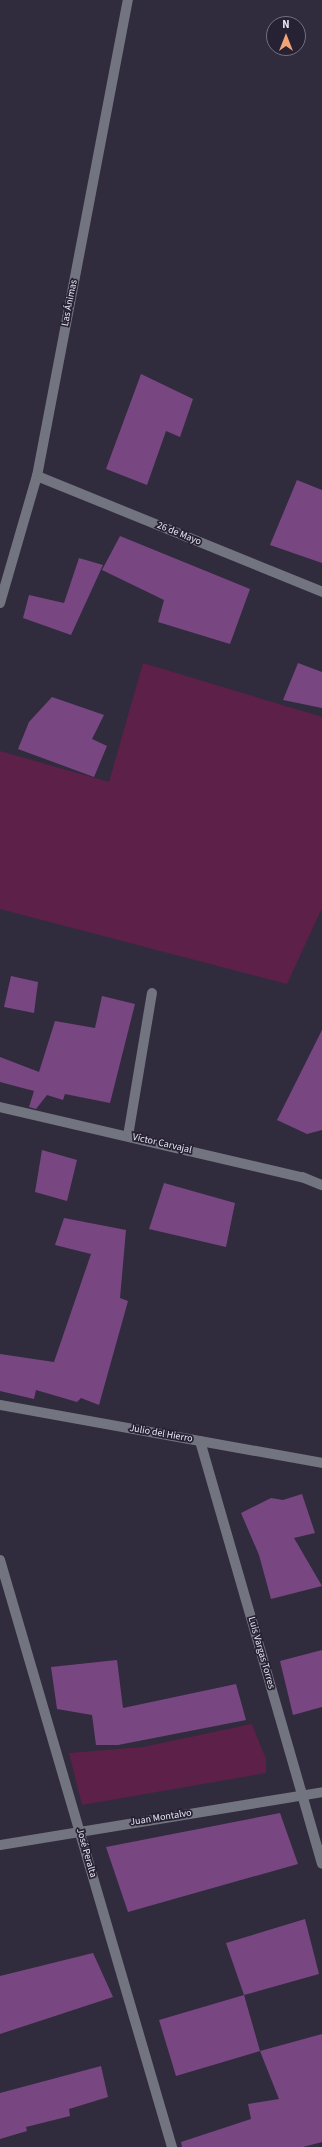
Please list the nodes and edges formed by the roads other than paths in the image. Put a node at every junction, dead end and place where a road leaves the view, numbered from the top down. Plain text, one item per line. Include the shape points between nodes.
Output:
1 (128, 0) edge
2 (37, 476) junction
3 (322, 592) edge
4 (0, 603) edge
5 (152, 993) dead end
6 (0, 1107) edge
7 (128, 1136) junction
8 (322, 1185) edge
9 (0, 1405) edge
10 (200, 1441) junction
11 (322, 1463) edge
12 (0, 1560) edge
13 (322, 1792) edge
14 (302, 1795) junction
15 (80, 1832) junction
16 (0, 1845) edge
17 (322, 1864) edge
18 (172, 2147) edge

1 - 2 street, Las Ánimas
2 - 3 street, 26 de Mayo
2 - 4 street, Las Ánimas
5 - 7 street
6 - 7 street, Víctor Carvajal
7 - 8 street, Víctor Carvajal via 302,1177
9 - 10 street, Julio del Hierro
10 - 11 street, Julio del Hierro
10 - 14 street, Luis Vargas Torres
12 - 15 street, José Peralta
13 - 14 street, Juan Montalvo
14 - 15 street, Juan Montalvo
14 - 17 street, Luis Vargas Torres
15 - 16 street, Juan Montalvo
15 - 18 street, José Peralta

